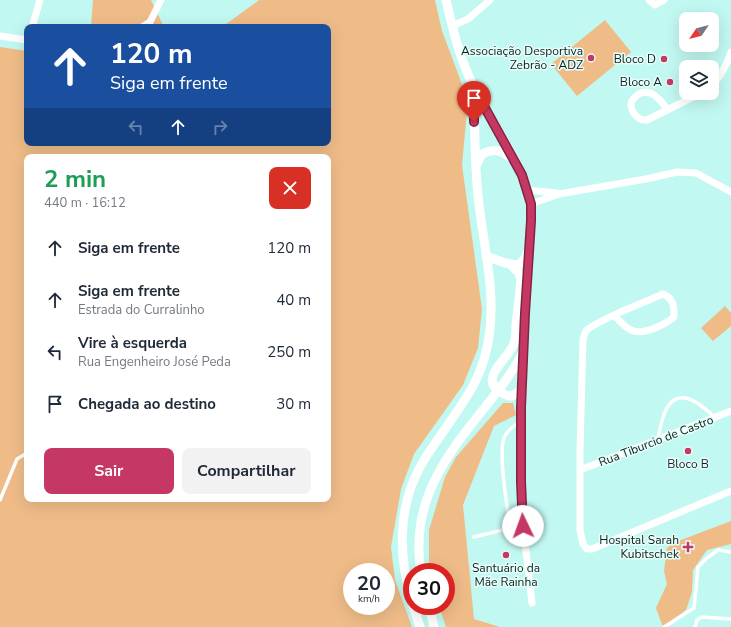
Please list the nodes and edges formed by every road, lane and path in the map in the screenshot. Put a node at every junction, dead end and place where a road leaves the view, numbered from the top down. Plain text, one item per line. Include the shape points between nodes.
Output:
1 (40, 0) edge
2 (161, 0) edge
3 (446, 0) edge
4 (490, 0) edge
5 (649, 0) edge
6 (664, 0) edge
7 (33, 24) edge
8 (147, 24) edge
9 (452, 26) junction
10 (0, 36) edge
11 (24, 36) edge
12 (17, 39) junction
13 (24, 40) edge
14 (731, 52) edge
15 (719, 77) edge
16 (474, 88) junction
17 (687, 100) edge
18 (668, 110) junction
19 (515, 162) junction
20 (475, 169) junction
21 (528, 190) junction
22 (731, 192) edge
23 (559, 194) junction
24 (531, 204) junction
25 (530, 249) junction
26 (486, 256) junction
27 (511, 265) junction
28 (614, 316) junction
29 (524, 350) junction
30 (522, 389) junction
31 (498, 391) junction
32 (509, 396) junction
33 (521, 407) junction
34 (731, 411) edge
35 (715, 417) junction
36 (521, 421) junction
37 (658, 440) junction
38 (24, 454) edge
39 (580, 470) junction
40 (731, 491) edge
41 (0, 500) edge
42 (510, 528) junction
43 (474, 537) dead end
44 (525, 542) junction
45 (731, 552) edge
46 (404, 563) edge
47 (420, 563) edge
48 (532, 603) dead end
49 (416, 615) edge
50 (431, 615) edge
51 (731, 619) edge
52 (420, 627) edge
53 (434, 627) edge
54 (664, 627) edge
55 (695, 627) edge

1 - 7 street
2 - 8 street
3 - 9 street
4 - 9 street via 468,19
5 - 6 street via 655,5
9 - 16 street
10 - 12 street
11 - 12 street
12 - 13 street
14 - 15 street
16 - 19 street
16 - 20 street
17 - 18 street
18 - 18 street via 660,99 649,92 637,95 631,104 635,115 643,120
19 - 20 street via 503,152 493,150 482,154
19 - 21 street
20 - 26 street
21 - 23 street
21 - 24 street
22 - 23 street via 696,173 677,172
23 - 24 street
24 - 25 street
25 - 27 street via 521,263
25 - 29 street
26 - 27 street
26 - 46 street via 491,322 484,361 476,382 419,470 411,488 404,512
27 - 31 street via 521,278 514,343 492,376
28 - 28 street via 663,294 669,296 674,304 674,317 669,322 646,332 631,331
28 - 39 street via 589,328 583,340
29 - 30 street
29 - 31 street
30 - 32 street
30 - 33 street
31 - 32 street
31 - 47 street via 446,458 431,485 419,530
32 - 33 street
33 - 36 street
34 - 35 street, Rua Tiburcio de Castro
35 - 37 street, Rua Tiburcio de Castro
35 - 37 lane via 689,399 678,399 666,408
36 - 42 lane via 507,432 502,447
36 - 44 street via 521,482
37 - 39 street, Rua Tiburcio de Castro
38 - 41 lane via 15,462
39 - 40 street via 580,530 583,544 587,549
42 - 43 lane
42 - 44 lane via 514,538
44 - 48 street
45 - 54 lane via 718,550 698,567 694,608
49 - 52 street
50 - 53 street
51 - 55 lane via 702,617 697,620

